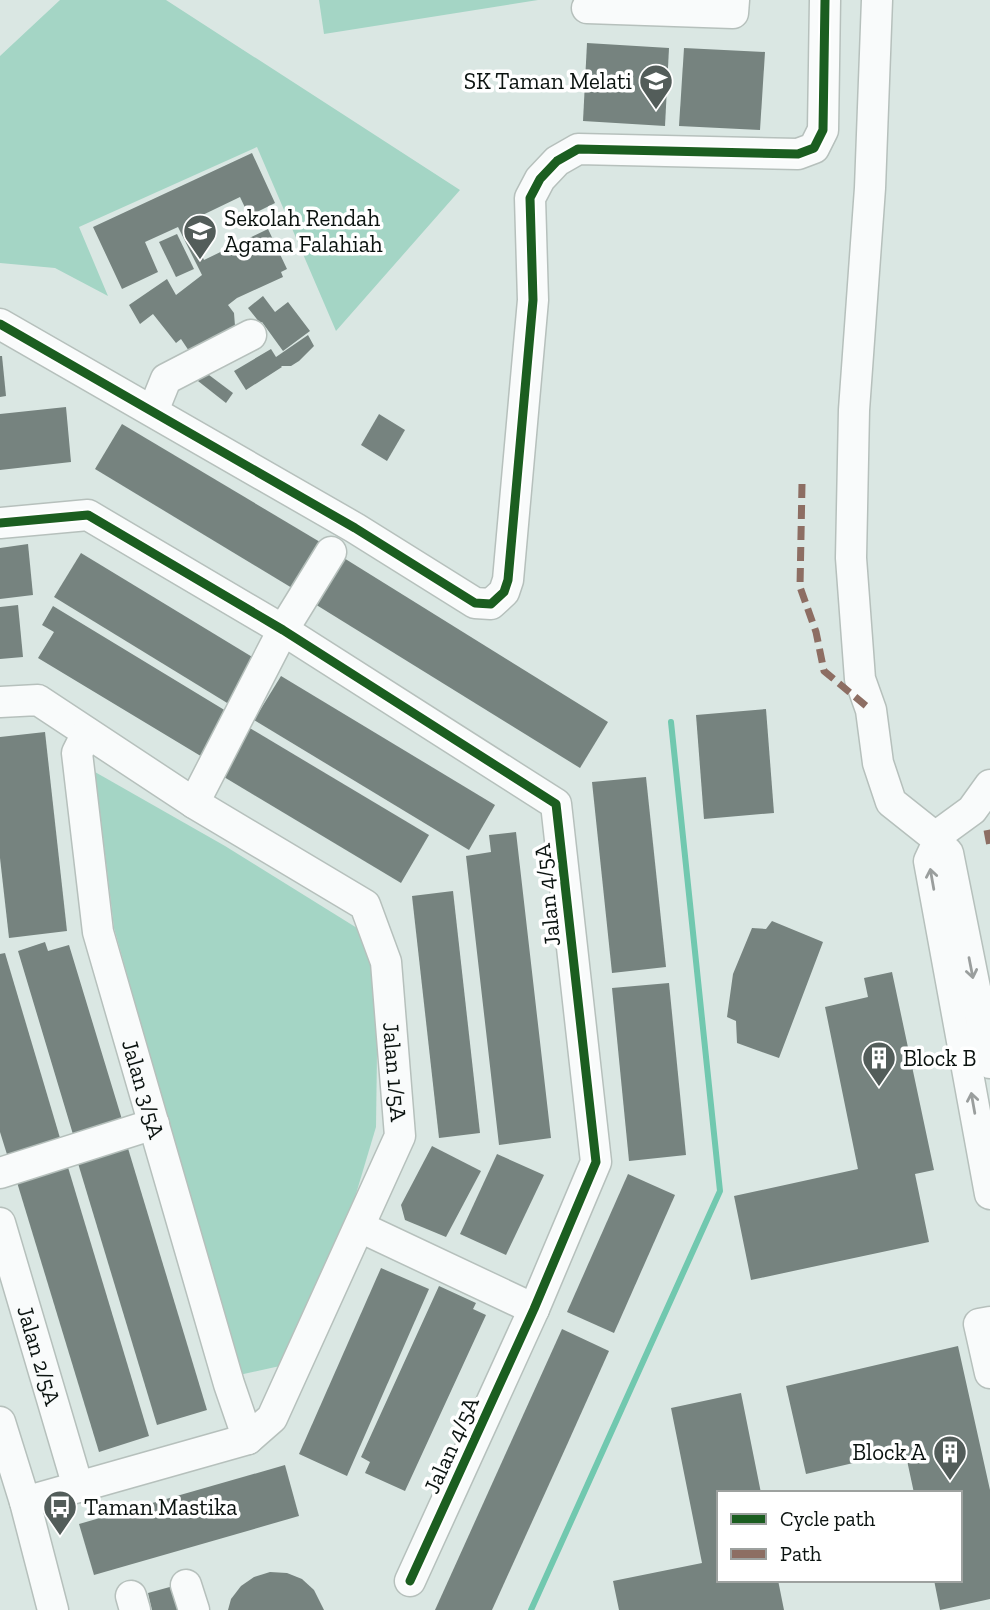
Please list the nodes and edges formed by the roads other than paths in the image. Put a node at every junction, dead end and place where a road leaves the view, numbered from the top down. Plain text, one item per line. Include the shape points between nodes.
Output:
1 (734, 0) edge
2 (825, 0) edge
3 (877, 0) edge
4 (587, 8) dead end
5 (0, 324) edge
6 (251, 335) dead end
7 (153, 411) junction
8 (0, 523) edge
9 (331, 552) dead end
10 (283, 631) junction
11 (0, 702) edge
12 (88, 733) junction
13 (990, 785) edge
14 (194, 803) junction
15 (936, 841) junction
16 (990, 1063) edge
17 (154, 1124) junction
18 (0, 1173) edge
19 (990, 1194) edge
20 (0, 1223) edge
21 (360, 1227) junction
22 (534, 1308) junction
23 (990, 1322) edge
24 (990, 1373) edge
25 (0, 1422) edge
26 (248, 1440) junction
27 (78, 1487) junction
28 (25, 1502) junction
29 (411, 1581) dead end
30 (53, 1610) edge

1 - 4 street via 733,13
2 - 7 street via 823,130 814,148 797,155 578,149 540,178 530,198 533,299 508,580 504,592 491,604 475,603
3 - 15 street via 870,188 854,410 851,558 860,678 871,710 878,763 891,802
5 - 7 street
6 - 7 street via 166,379
8 - 10 street, Jalan 4/5A via 88,515
9 - 10 street
10 - 14 street
10 - 22 street, Jalan 4/5A via 556,804 596,1162
11 - 12 street, Jalan 1/5A via 38,700
12 - 14 street, Jalan 1/5A
12 - 17 street, Jalan 3/5A via 77,753 98,932
13 - 15 street via 972,810
14 - 21 street, Jalan 1/5A via 365,905 386,962 400,1136
15 -> 16 street via 948,853
19 -> 15 street via 929,861
17 - 18 street
17 - 26 street, Jalan 3/5A
20 - 27 street, Jalan 2/5A
21 - 22 street
21 - 26 street, Jalan 1/5A via 272,1418
22 - 29 street, Jalan 4/5A
23 - 24 street via 979,1324
25 - 28 street
26 - 27 street, Jalan 1/5A
27 - 28 street, Jalan 1/5A
28 - 30 street

